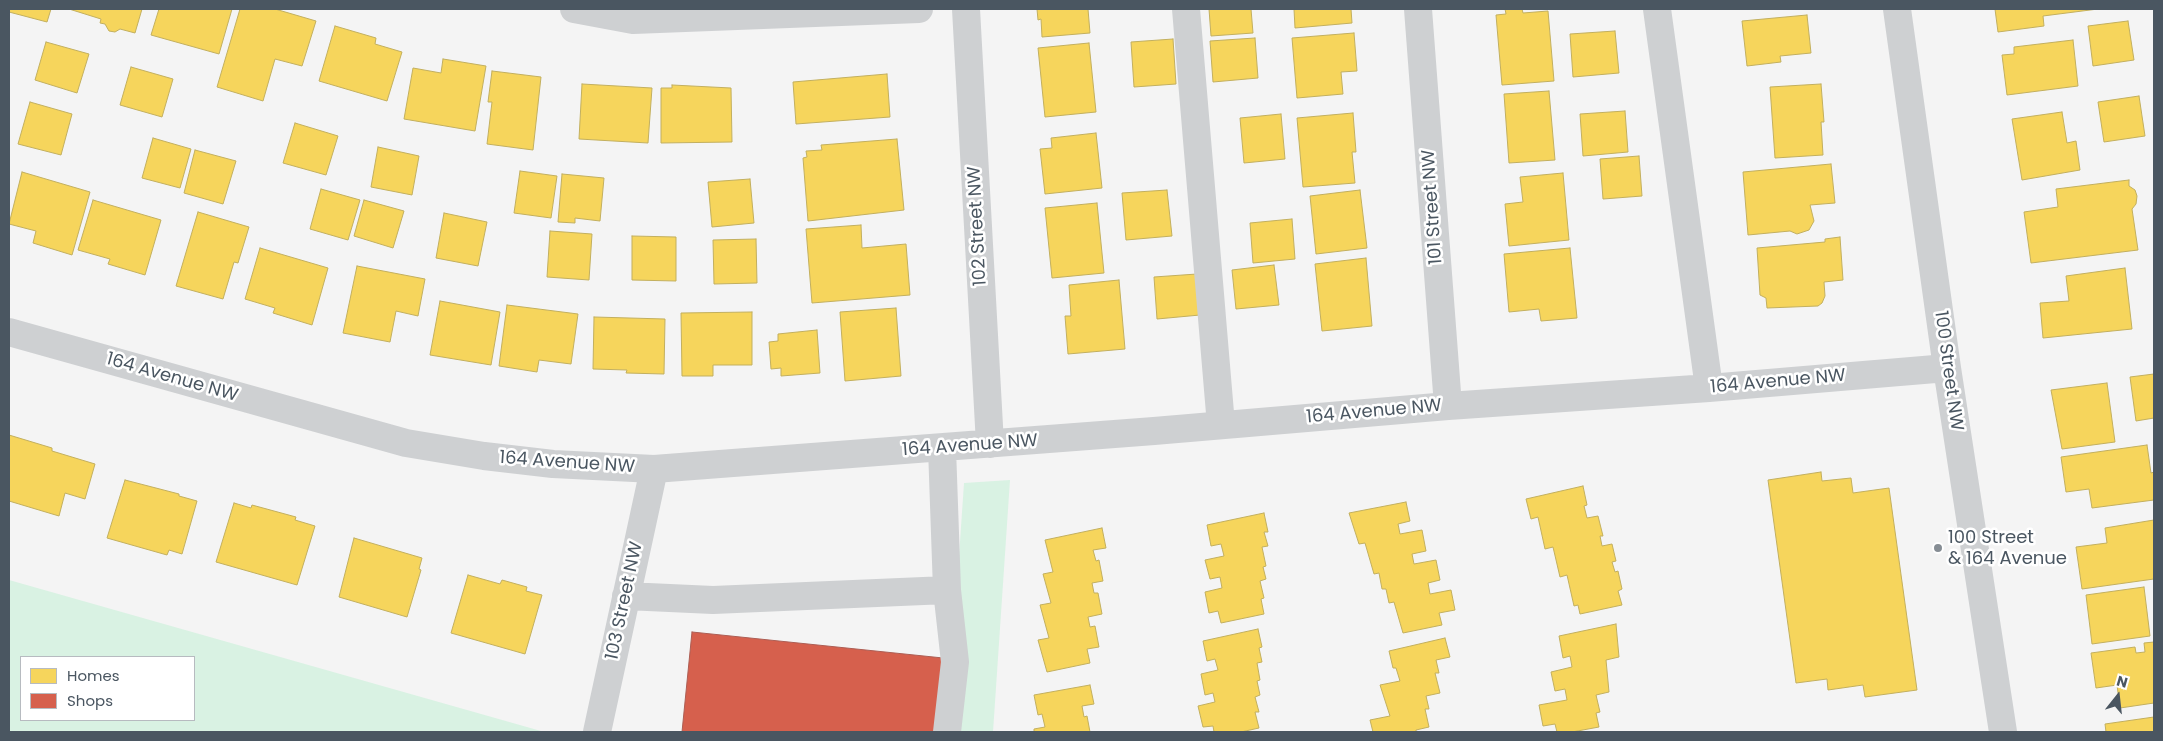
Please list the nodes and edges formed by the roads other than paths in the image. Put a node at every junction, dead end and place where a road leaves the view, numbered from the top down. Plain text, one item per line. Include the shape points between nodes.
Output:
1 (574, 9) edge
2 (919, 9) edge
3 (966, 9) edge
4 (1186, 9) edge
5 (1418, 9) edge
6 (1657, 9) edge
7 (1897, 9) edge
8 (9, 332) edge
9 (1947, 368) junction
10 (1709, 388) junction
11 (1448, 406) junction
12 (1221, 425) junction
13 (990, 444) junction
14 (942, 448) junction
15 (654, 469) junction
16 (947, 590) junction
17 (626, 596) junction
18 (597, 732) edge
19 (947, 732) edge
20 (2003, 732) edge

1 - 2 street via 633,20
3 - 13 street, 102 Street NW
4 - 12 street
5 - 11 street, 101 Street NW
6 - 10 street
7 - 9 street, 100 Street NW
8 - 15 street, 164 Avenue NW via 406,443 553,464
9 - 10 street, 164 Avenue NW
9 - 20 street, 100 Street NW
10 - 11 street, 164 Avenue NW
11 - 12 street, 164 Avenue NW
12 - 13 street, 164 Avenue NW
13 - 14 street, 164 Avenue NW
14 - 15 street, 164 Avenue NW
14 - 16 street
15 - 17 street, 103 Street NW
16 - 17 street via 713,600
16 - 19 street via 955,662
17 - 18 street, 103 Street NW

